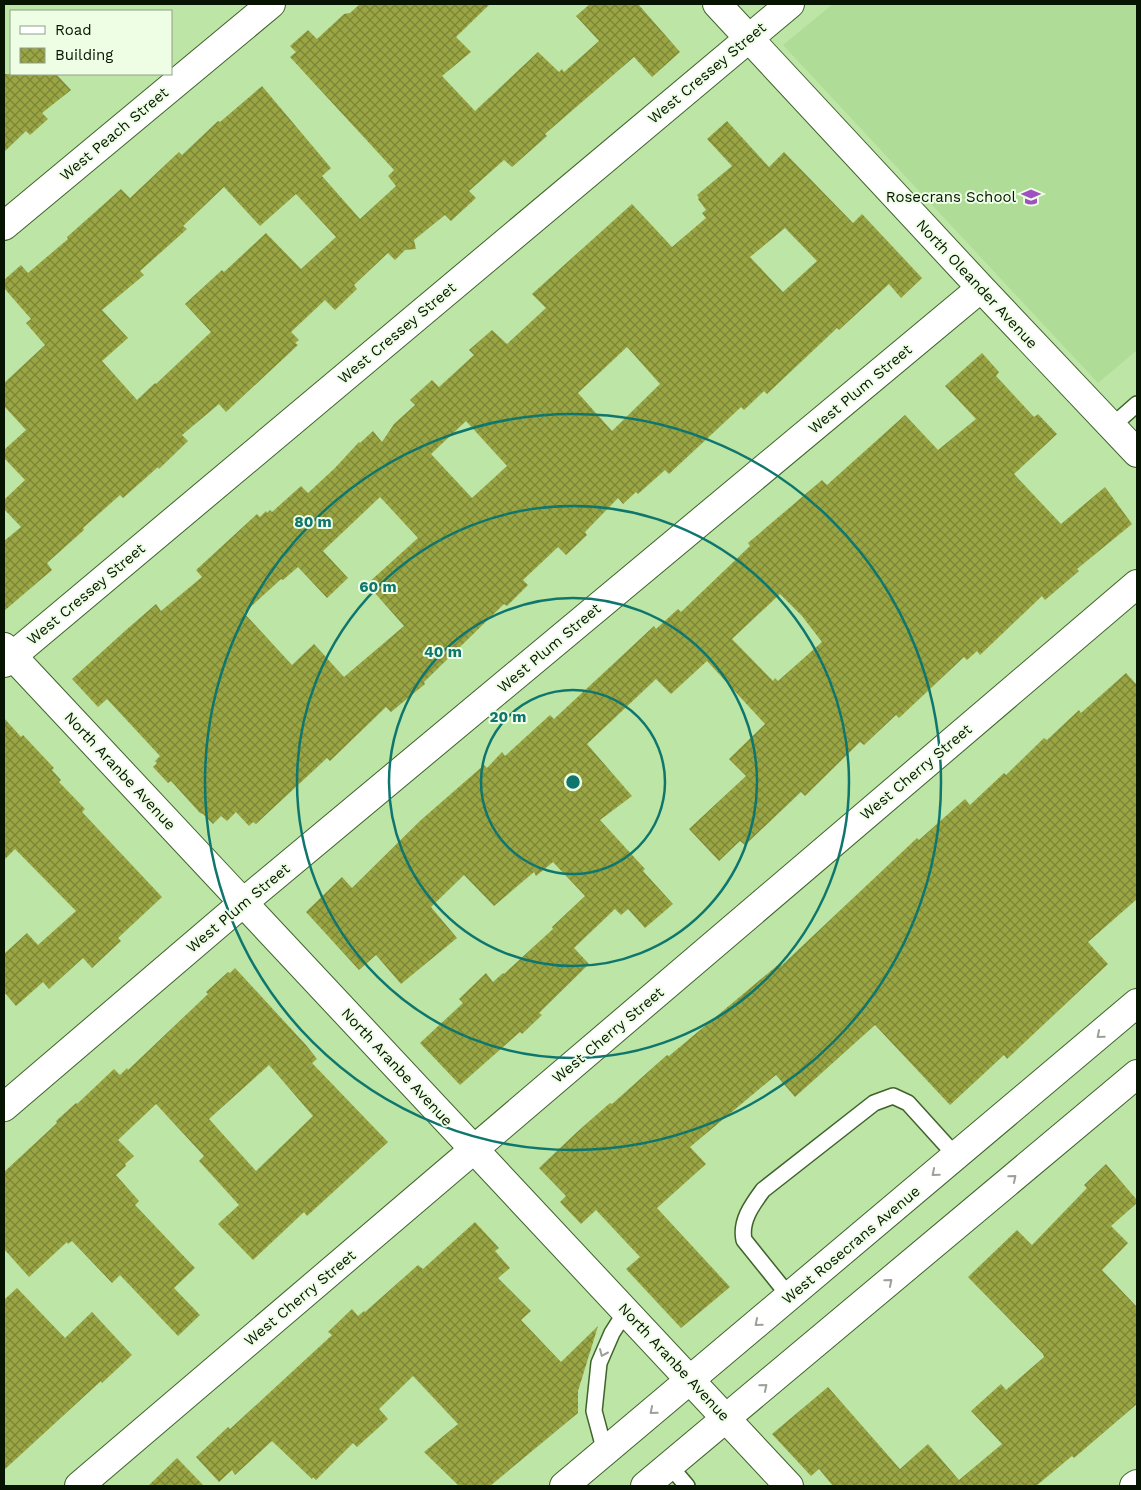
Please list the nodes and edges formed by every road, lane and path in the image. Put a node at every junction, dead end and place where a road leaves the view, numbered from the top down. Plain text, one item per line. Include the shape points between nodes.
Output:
1 (271, 4) edge
2 (716, 4) edge
3 (790, 4) edge
4 (749, 38) junction
5 (4, 226) edge
6 (981, 288) junction
7 (1137, 404) edge
8 (1112, 426) junction
9 (1137, 453) edge
10 (1137, 584) edge
11 (6, 656) edge
12 (243, 903) junction
13 (1137, 1004) edge
14 (1137, 1074) edge
15 (4, 1107) edge
16 (474, 1149) junction
17 (956, 1156) junction
18 (789, 1296) junction
19 (626, 1311) junction
20 (690, 1379) junction
21 (727, 1418) junction
22 (604, 1452) junction
23 (678, 1476) edge
24 (79, 1486) edge
25 (564, 1486) edge
26 (645, 1486) edge
27 (789, 1486) edge

1 - 5 street, West Peach Street
2 - 4 street, North Oleander Avenue
3 - 4 street, West Cressey Street
4 - 6 street, North Oleander Avenue
4 - 11 street, West Cressey Street
6 - 8 street, North Oleander Avenue
6 - 12 street, West Plum Street
7 - 8 lane
8 - 9 street, North Oleander Avenue
10 - 16 street, West Cherry Street
11 - 12 street, North Aranbe Avenue
12 - 15 street, West Plum Street
12 - 16 street, North Aranbe Avenue
13 -> 17 street, West Rosecrans Avenue
21 -> 14 street
16 - 19 street, North Aranbe Avenue
16 - 24 street, West Cherry Street
17 -> 18 street, West Rosecrans Avenue
17 - 18 lane via 908,1103 894,1096 874,1103 763,1190 751,1207 742,1230 744,1240
18 -> 20 street, West Rosecrans Avenue
19 - 20 street, North Aranbe Avenue
19 -> 22 lane via 599,1363 594,1411
20 - 21 street, North Aranbe Avenue
20 -> 22 street, West Rosecrans Avenue
21 - 23 street
21 - 27 street, North Aranbe Avenue
22 - 25 street, West Rosecrans Avenue
23 - 26 street

